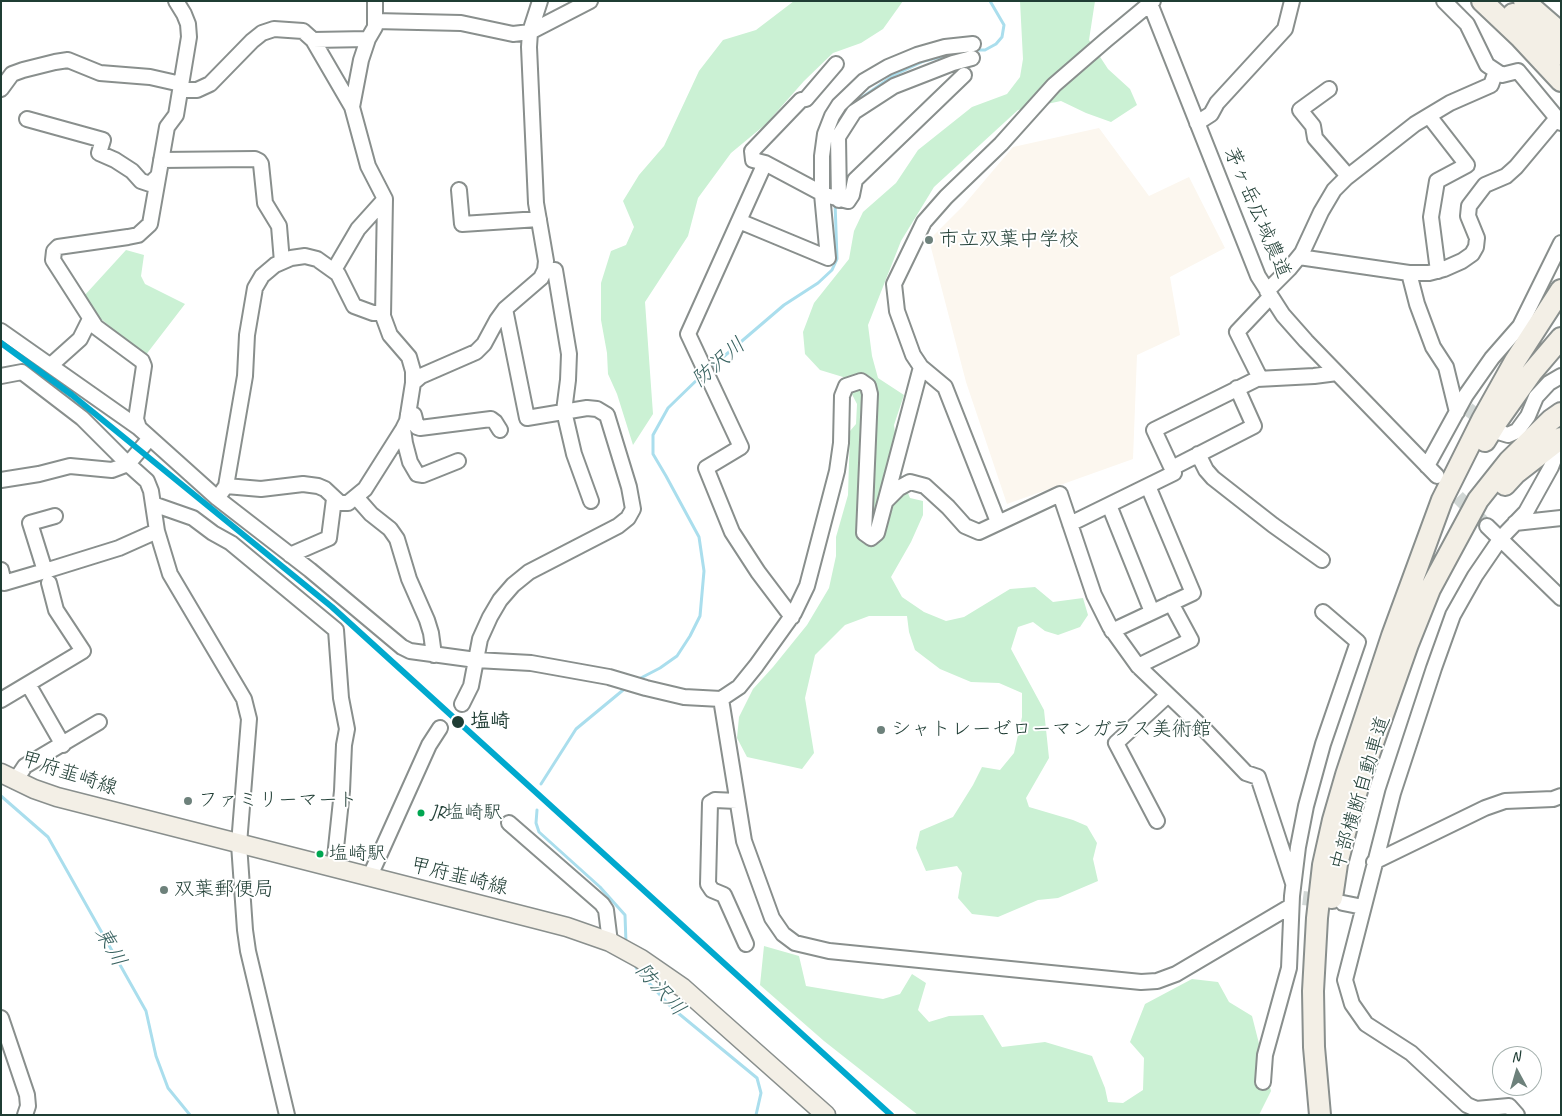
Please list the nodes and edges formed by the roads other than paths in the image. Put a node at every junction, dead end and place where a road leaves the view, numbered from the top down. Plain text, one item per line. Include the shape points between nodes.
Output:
1 (176, 1) edge
2 (375, 1) edge
3 (540, 1) edge
4 (590, 1) edge
5 (1292, 1) edge
6 (1444, 1) edge
7 (1482, 1) edge
8 (1499, 1) edge
9 (1524, 1) edge
10 (1150, 2) edge
11 (375, 21) junction
12 (530, 32) junction
13 (1561, 33) edge
14 (368, 39) junction
15 (312, 40) junction
16 (1561, 55) edge
17 (836, 64) dead end
18 (1496, 71) junction
19 (964, 75) dead end
20 (1561, 81) edge
21 (180, 87) junction
22 (1, 88) edge
23 (1329, 89) dead end
24 (352, 107) junction
25 (1429, 116) junction
26 (27, 118) dead end
27 (1559, 120) edge
28 (1197, 123) junction
29 (161, 160) junction
30 (765, 163) junction
31 (158, 176) junction
32 (1348, 176) junction
33 (459, 190) dead end
34 (831, 197) junction
35 (385, 199) junction
36 (539, 219) junction
37 (739, 221) junction
38 (1561, 243) edge
39 (1299, 257) junction
40 (282, 262) junction
41 (334, 270) junction
42 (545, 270) junction
43 (1438, 270) junction
44 (1409, 273) junction
45 (1561, 290) edge
46 (1269, 294) junction
47 (504, 309) junction
48 (383, 313) junction
49 (90, 319) junction
50 (1, 332) edge
51 (1561, 338) edge
52 (51, 365) junction
53 (921, 367) junction
54 (1336, 373) junction
55 (1, 376) edge
56 (1561, 376) edge
57 (1260, 378) junction
58 (413, 383) junction
59 (1237, 388) junction
60 (1462, 409) junction
61 (564, 411) junction
62 (1561, 413) edge
63 (408, 414) junction
64 (139, 428) junction
65 (403, 429) junction
66 (500, 430) dead end
67 (1498, 432) dead end
68 (150, 438) junction
69 (1561, 438) edge
70 (1561, 451) edge
71 (1198, 454) junction
72 (458, 461) dead end
73 (128, 464) junction
74 (1172, 468) junction
75 (1, 480) edge
76 (226, 486) junction
77 (1148, 486) junction
78 (356, 497) junction
79 (217, 498) junction
80 (334, 499) junction
81 (591, 501) dead end
82 (885, 501) junction
83 (153, 504) junction
84 (1109, 506) junction
85 (55, 516) dead end
86 (1561, 518) edge
87 (998, 522) junction
88 (1514, 522) junction
89 (1070, 524) junction
90 (1487, 526) tunnel mouth
91 (157, 531) junction
92 (1458, 537) junction
93 (1501, 538) junction
94 (290, 555) junction
95 (1322, 560) dead end
96 (1, 570) edge
97 (47, 577) junction
98 (1413, 580) junction
99 (1561, 598) edge
100 (1171, 603) junction
101 (1152, 612) junction
102 (1323, 612) dead end
103 (792, 617) junction
104 (1112, 630) junction
105 (434, 655) junction
106 (476, 660) junction
107 (1138, 666) junction
108 (28, 684) junction
109 (1168, 695) junction
110 (720, 699) junction
111 (1, 700) edge
112 (462, 704) dead end
113 (99, 722) dead end
114 (440, 728) dead end
115 (63, 745) junction
116 (8, 777) edge
117 (1561, 796) edge
118 (737, 801) junction
119 (1157, 821) dead end
120 (509, 823) dead end
121 (239, 844) junction
122 (1374, 862) junction
123 (334, 867) junction
124 (370, 876) junction
125 (1295, 896) junction
126 (1343, 904) tunnel mouth
127 (1363, 907) junction
128 (614, 944) junction
129 (746, 944) dead end
130 (1, 1018) edge
131 (1263, 1082) dead end
132 (1319, 1092) junction
133 (25, 1115) edge
134 (287, 1115) edge
135 (826, 1115) edge
136 (1320, 1115) edge
137 (1517, 1115) edge

1 - 21 street via 188,30
2 - 11 street
3 - 12 street
4 - 12 street
5 - 28 street via 1285,29 1217,103 1211,114
6 - 18 street via 1467,24 1487,65
7 - 20 highway
8 - 16 highway
9 - 13 highway
10 - 28 street, 茅ヶ岳広域農道
10 - 53 street via 1054,85 924,222 894,284 897,311 913,355
11 - 12 street via 461,23 514,34
11 - 14 street
12 - 36 street
14 - 15 street
14 - 24 street
15 - 21 street via 303,30 274,29 262,33 210,84 197,90
15 - 24 street
17 - 30 street via 806,99 800,100 752,151 753,160
18 - 25 street via 1491,85
18 - 27 street via 1502,76 1518,71
19 - 34 street via 855,180 848,201
21 - 22 street via 150,77 100,73 68,60 12,74
21 - 29 street via 176,114 167,127
23 - 32 street via 1300,110 1314,126 1315,138
24 - 35 street via 368,166
25 - 32 street
25 - 43 street via 1467,165 1438,181 1431,217
26 - 31 street via 103,140 99,153 132,171 142,181 150,184
27 - 43 street via 1506,176 1485,185 1469,206 1468,216 1477,238 1476,247 1462,261
28 - 46 street, 茅ヶ岳広域農道 via 1251,260
29 - 31 street
29 - 40 street via 259,161 265,203 279,226
30 - 34 street
30 - 37 street
31 - 49 street via 150,224 144,230 128,237 58,247 54,251 53,260
32 - 39 street via 1334,190
33 - 36 street via 462,224
34 - 34 street via 822,156 825,134 839,106 864,81 917,55 945,47 973,51 953,63 894,86 854,112 838,136
34 - 37 street via 828,258
35 - 41 street via 358,229
35 - 48 street
36 - 42 street
37 - 103 street via 688,334 741,447 706,468 732,532
38 - 60 street via 1520,326 1492,358
39 - 44 street
39 - 46 street
40 - 41 street via 305,256 317,259
40 - 76 street via 262,276 255,288
41 - 48 street via 354,306 372,313
42 - 47 street via 541,278
42 - 61 street via 555,270 569,354
43 - 44 street
44 - 60 street via 1432,347 1446,367
45 - 98 highway via 1482,420 1442,500
46 - 54 street, 茅ヶ岳広域農道 via 1300,335
46 - 57 street via 1237,332
47 - 58 street via 476,352 421,376
47 - 61 street via 528,418
48 - 58 street via 390,335 409,357
49 - 52 street via 80,339
49 - 64 street via 142,361 144,366 136,419
50 - 52 street
51 - 98 highway via 1498,420
52 - 64 street
53 - 82 street
53 - 87 street via 945,387
54 - 57 street
54 - 60 street, 茅ヶ岳広域農道 via 1432,471
55 - 73 street via 22,372 82,418
56 - 67 street via 1536,397 1517,431 1508,435
57 - 59 street
58 - 63 street
59 - 71 street via 1254,426
59 - 74 street via 1154,430
61 - 81 street via 574,454
61 - 106 street via 587,408 607,415 629,487 632,509 628,518 618,526 529,572 513,585 490,617 480,639
62 - 92 highway via 1509,461 1478,500
63 - 65 street
63 - 66 street via 414,415 420,428 491,419
64 - 68 street
65 - 72 street via 410,462 417,474 423,475
65 - 78 street via 365,489
68 - 73 street
68 - 79 street
69 - 92 highway via 1516,473
70 - 88 street via 1556,454 1526,512
71 - 74 street
71 - 95 street via 1213,478
73 - 75 street via 112,470 70,466
73 - 83 street via 147,481
74 - 77 street via 1174,473
76 - 79 street
76 - 80 street via 261,488 303,484 325,489
77 - 84 street
77 - 100 street via 1193,593
78 - 80 street via 340,503
78 - 105 street via 390,529 397,540 409,579 430,627
79 - 94 street
80 - 94 street via 329,538
82 - 87 street via 910,482 925,486 965,526 978,532
82 - 103 street via 877,533 871,538 864,533 870,394 868,386 861,381 854,382 846,386 842,396 837,471 807,586
83 - 91 street
83 - 123 street via 193,518 231,543 336,630 341,698 347,729
84 - 89 street
84 - 101 street
85 - 97 street via 30,523
86 - 88 street
87 - 89 street via 1060,494
88 - 93 street
89 - 104 street via 1094,595
90 - 93 street
91 - 97 street
91 - 121 street via 170,574 247,710 249,720
92 - 132 highway, 中部横断自動車道 via 1430,589 1408,644 1348,818 1328,919 1321,992
93 - 99 street
93 - 122 street via 1474,576 1453,616 1393,793
94 - 105 street via 402,647
96 - 97 street via 4,583
97 - 108 street via 56,610 82,651
98 - 132 highway, 中部横断自動車道 via 1346,775 1323,865 1316,918 1313,991
100 - 101 street
100 - 107 street via 1191,640
101 - 104 street
102 - 125 street via 1358,642 1323,744 1306,806
103 - 110 street via 739,686
104 - 107 street
105 - 106 street
106 - 110 street via 531,662 609,676 684,698
106 - 112 street via 471,686
107 - 109 street
108 - 111 street
108 - 115 street
109 - 119 street via 1116,743
109 - 125 street via 1246,773 1258,777
110 - 118 street
113 - 115 street
114 - 124 street via 429,745
115 - 116 street
116 - 121 main road, 甲府韮崎線 via 56,797
117 - 122 street via 1505,801 1485,808
118 - 125 street via 744,841 772,918 794,943 829,951 1157,981 1176,974
118 - 129 street via 714,800 710,803 708,884 712,890 724,895
120 - 128 street via 602,904
121 - 123 main road, 甲府韮崎線
121 - 134 street via 248,951
122 - 127 street
123 - 124 main road, 甲府韮崎線
124 - 128 main road, 甲府韮崎線 via 567,927
125 - 131 street via 1289,968 1265,1055
126 - 127 street
127 - 137 street via 1345,980 1352,1004 1366,1024 1410,1053 1467,1105 1476,1109 1509,1106
128 - 135 main road, 甲府韮崎線 via 641,958 683,988
130 - 133 street via 27,1095
132 - 136 highway, 中部横断自動車道

